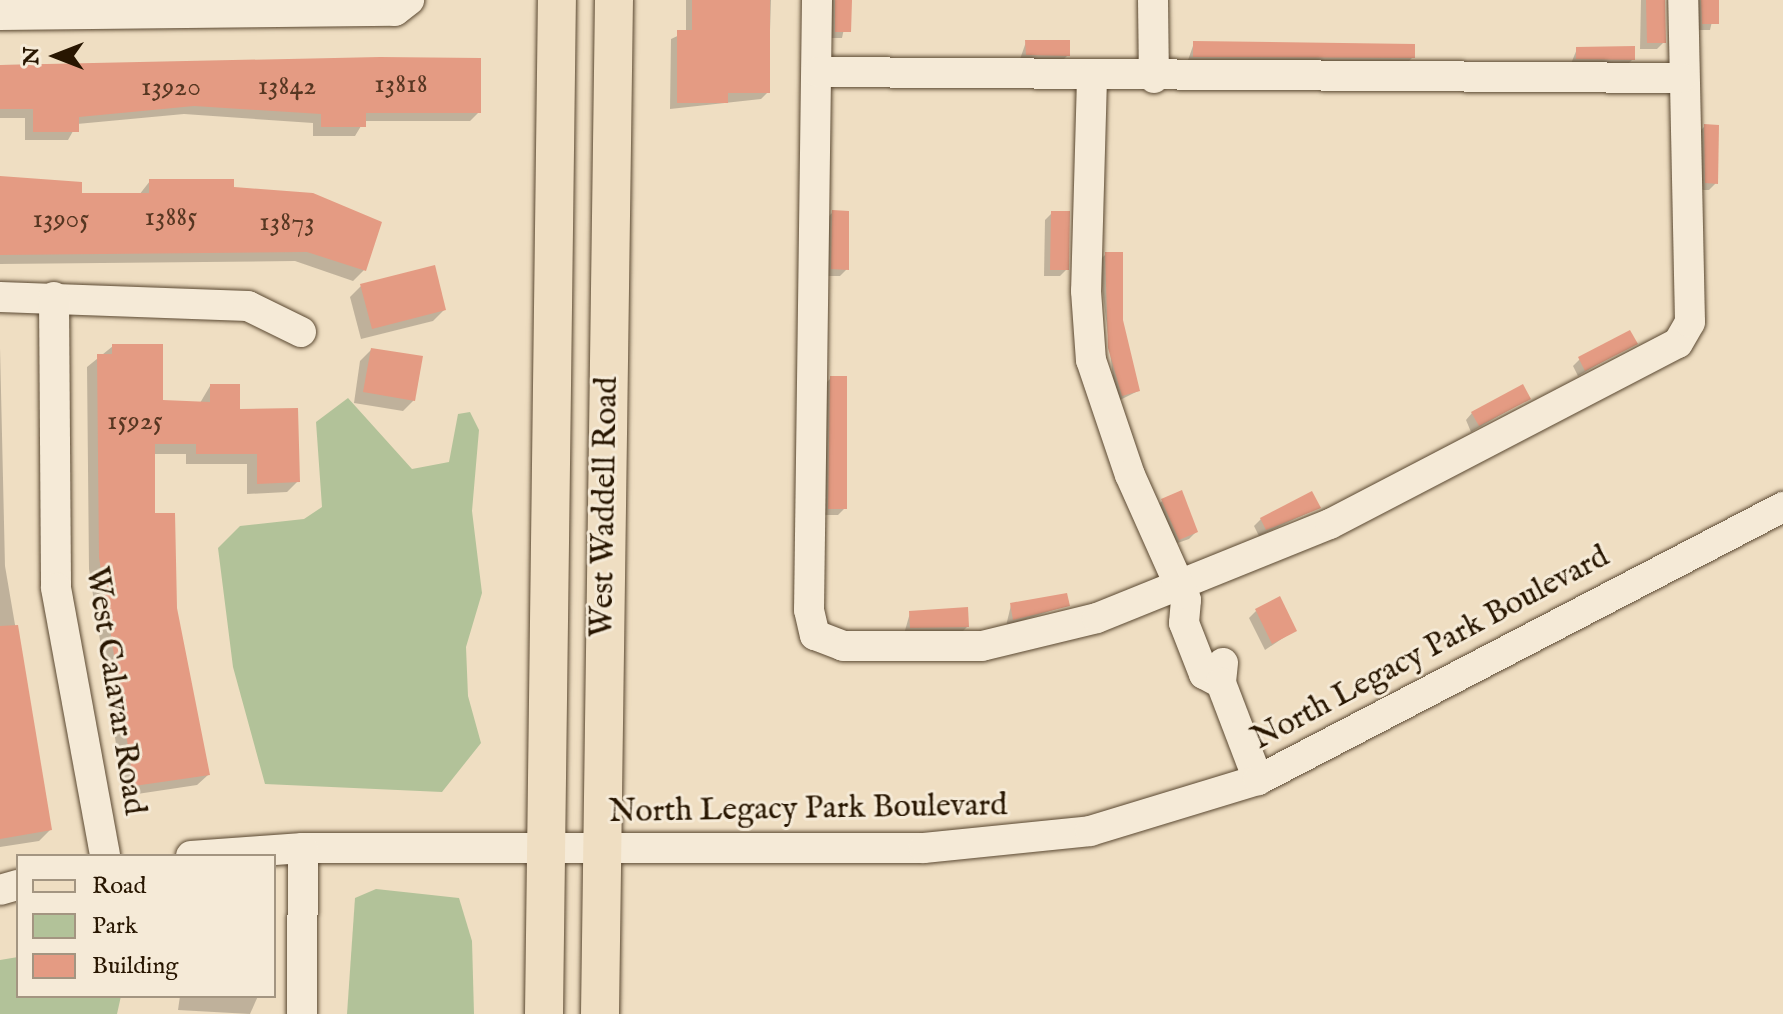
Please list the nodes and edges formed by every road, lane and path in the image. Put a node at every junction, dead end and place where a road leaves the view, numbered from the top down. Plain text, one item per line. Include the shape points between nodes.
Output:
1 (409, 0) edge
2 (557, 0) edge
3 (614, 0) edge
4 (817, 0) edge
5 (1153, 0) edge
6 (1683, 0) edge
7 (222, 6) edge
8 (0, 15) edge
9 (818, 72) junction
10 (1092, 78) junction
11 (1154, 78) junction
12 (1681, 78) junction
13 (0, 297) edge
14 (54, 297) junction
15 (301, 332) dead end
16 (1783, 507) edge
17 (1183, 592) junction
18 (1258, 780) junction
19 (303, 848) junction
20 (550, 850) junction
21 (601, 850) junction
22 (105, 854) edge
23 (219, 854) edge
24 (302, 1014) edge
25 (544, 1014) edge
26 (600, 1014) edge

1 - 7 street via 395,11
2 - 20 main road, West Waddell Road
3 - 21 main road, West Waddell Road
4 - 9 street
5 - 11 street
6 - 12 street
7 - 8 street
9 - 10 street
9 - 17 street via 808,496 815,635 843,646 982,646
10 - 11 street
10 - 17 street via 1091,360 1130,475
11 - 12 street
12 - 17 street via 1690,322 1678,343 1342,518
13 - 14 street
14 - 15 street via 248,306
14 - 22 street, West Calavar Road via 56,588
16 - 18 street, North Legacy Park Boulevard
17 - 18 street via 1202,640 1204,674 1221,683
18 - 21 street, North Legacy Park Boulevard via 1090,831 1007,844
19 - 20 street, North Legacy Park Boulevard
19 - 23 street, North Legacy Park Boulevard
19 - 24 street
20 - 21 street, North Legacy Park Boulevard
20 - 25 main road, West Waddell Road
21 - 26 main road, West Waddell Road

